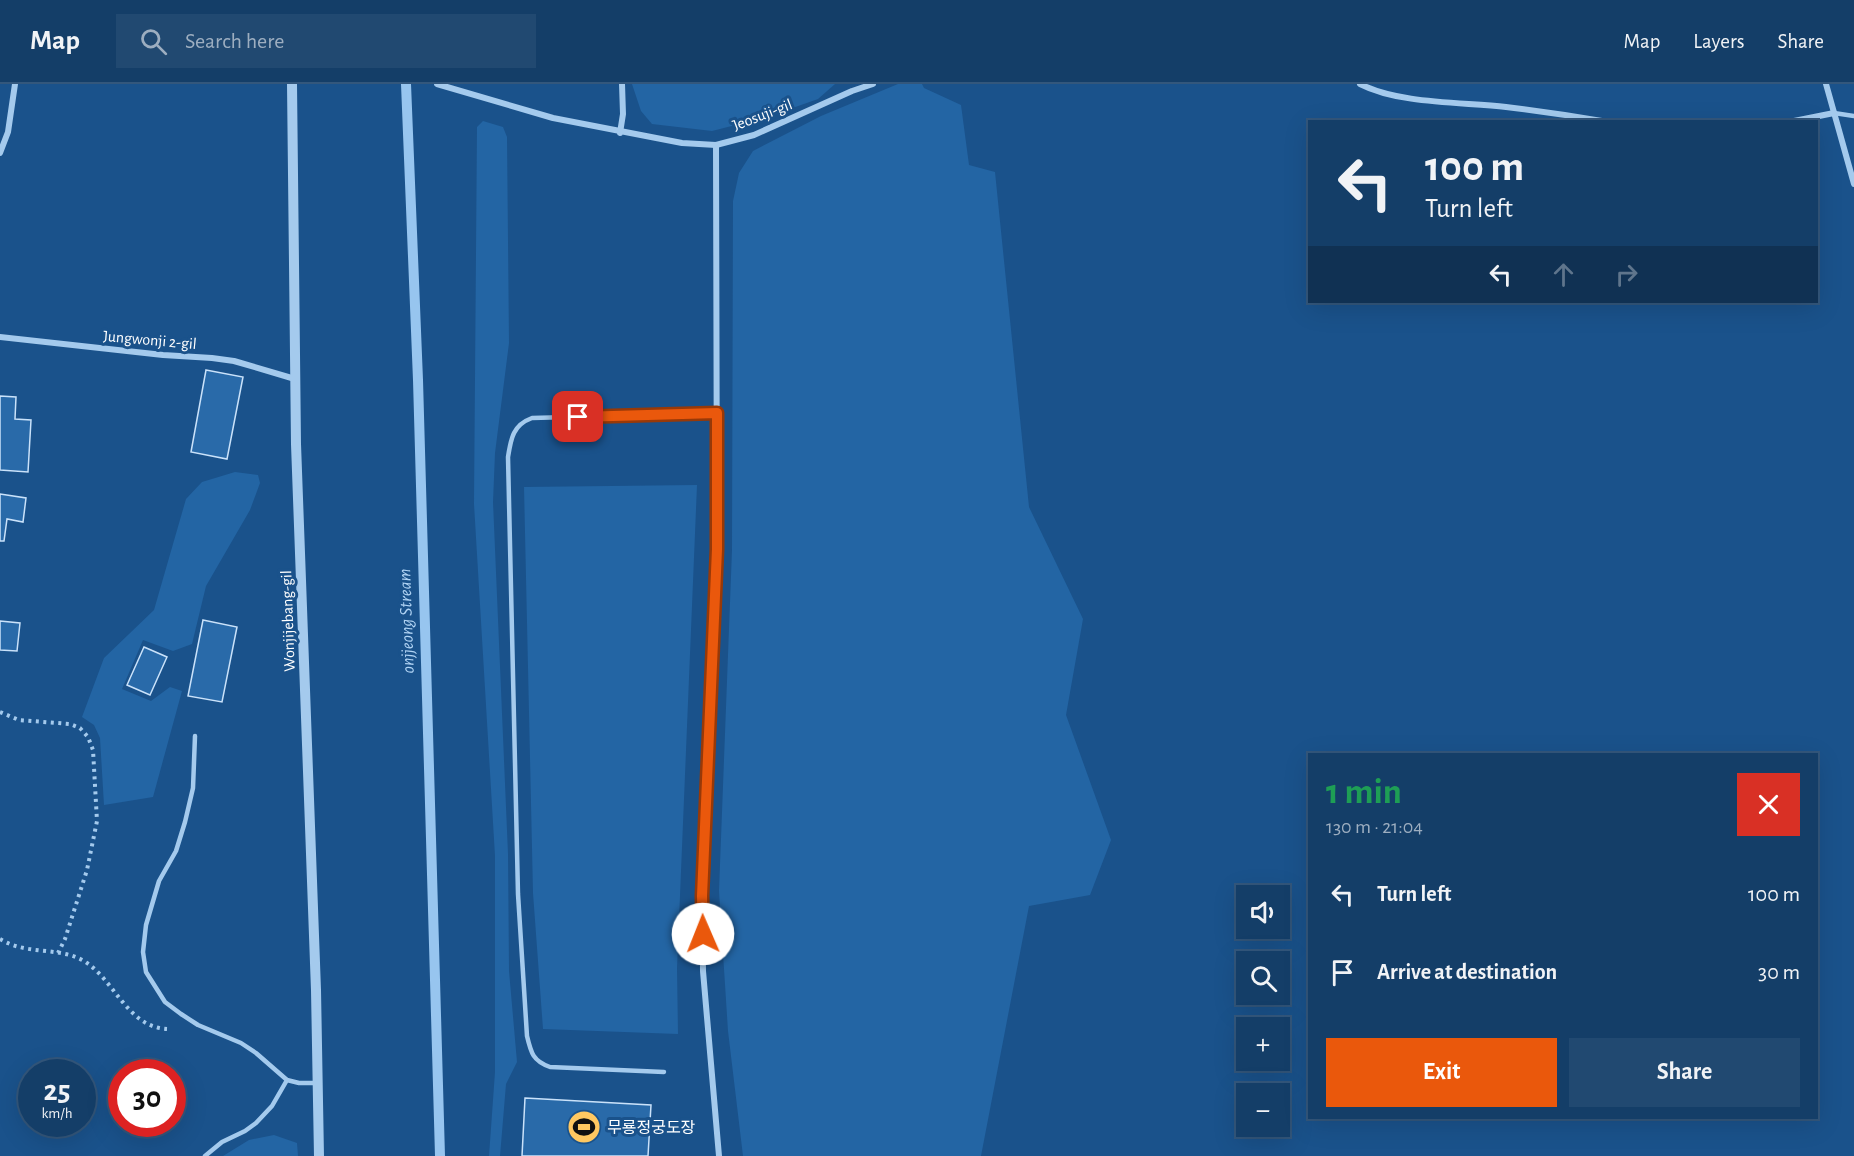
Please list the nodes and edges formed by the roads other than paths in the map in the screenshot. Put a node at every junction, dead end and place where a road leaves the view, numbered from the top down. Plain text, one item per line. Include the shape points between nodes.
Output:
1 (15, 84) edge
2 (292, 84) edge
3 (437, 84) edge
4 (622, 84) edge
5 (873, 84) edge
6 (1360, 84) edge
7 (1826, 84) edge
8 (851, 88) edge
9 (1834, 113) junction
10 (1854, 116) edge
11 (1595, 120) edge
12 (1799, 120) edge
13 (620, 133) junction
14 (716, 145) junction
15 (0, 153) edge
16 (1854, 184) edge
17 (0, 337) edge
18 (295, 379) junction
19 (717, 413) junction
20 (195, 736) dead end
21 (664, 1072) dead end
22 (287, 1080) junction
23 (318, 1083) junction
24 (205, 1156) edge
25 (319, 1156) edge
26 (719, 1156) edge

1 - 15 street via 9,132
2 - 18 street, Wonjijebang-gil
3 - 13 street, Jeosuji-gil
4 - 13 street
5 - 8 street, Jeosuji-gil
6 - 11 street via 1401,97
7 - 9 street
8 - 14 street, Jeosuji-gil via 754,135
9 - 10 lane
9 - 12 street
9 - 16 street
13 - 14 street, Jeosuji-gil
14 - 19 street
17 - 18 street, Jungwonji 2-gil via 234,361
18 - 23 street, Wonjijebang-gil
19 - 21 lane via 532,418 516,427 508,457 518,894 527,1036 532,1055 550,1067
19 - 26 street via 717,549 702,896 703,971
20 - 22 lane via 193,788 185,822 151,903 143,952 146,972 165,1002 198,1025 241,1043
22 - 23 lane
22 - 24 lane via 272,1106 256,1123
23 - 25 street, Wonjijebang-gil

